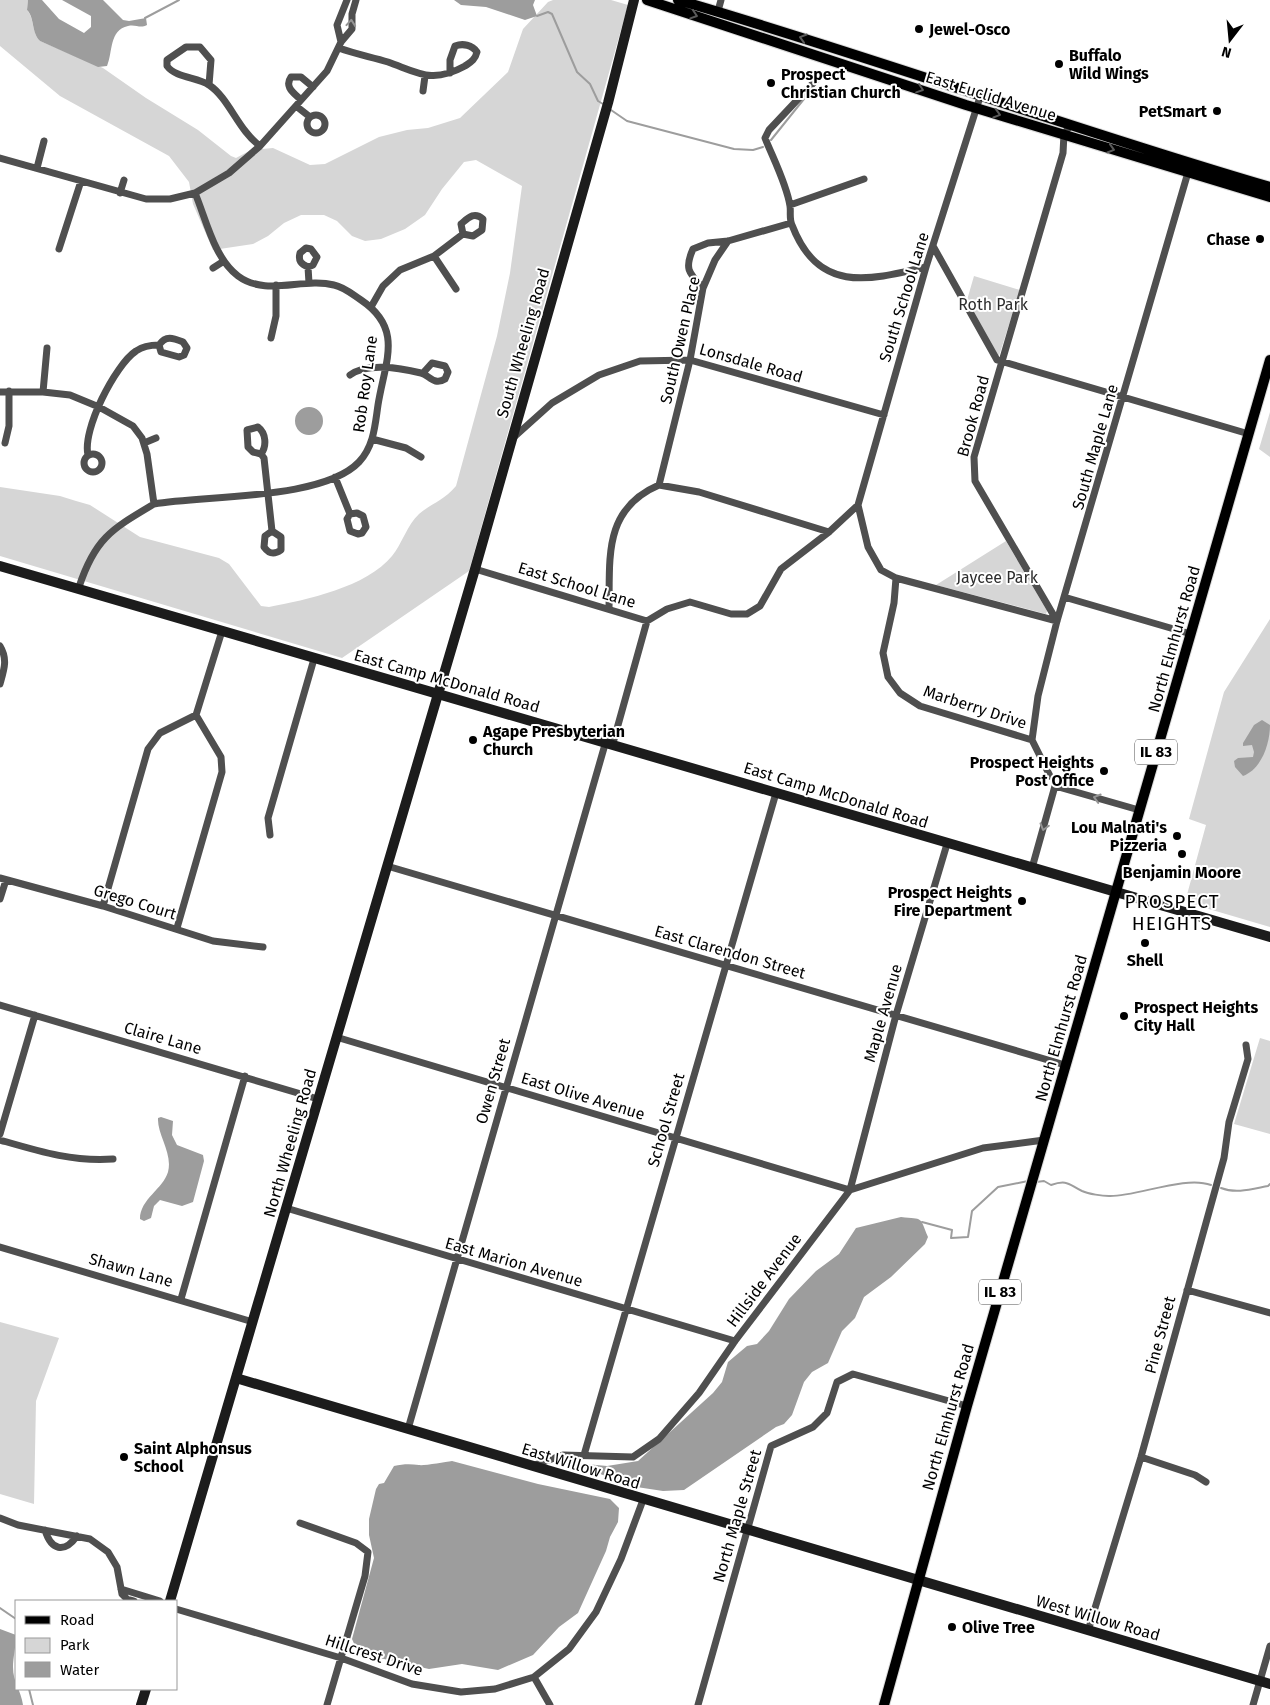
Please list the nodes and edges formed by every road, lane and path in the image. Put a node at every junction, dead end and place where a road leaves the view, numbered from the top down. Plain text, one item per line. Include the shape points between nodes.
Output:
1 (347, 0) edge
2 (356, 0) edge
3 (634, 0) edge
4 (647, 0) edge
5 (678, 0) edge
6 (721, 0) edge
7 (718, 11) junction
8 (340, 45) junction
9 (450, 73) junction
10 (425, 76) junction
11 (816, 79) dead end
12 (210, 85) junction
13 (313, 87) junction
14 (423, 91) dead end
15 (980, 97) junction
16 (301, 100) junction
17 (296, 106) junction
18 (976, 108) junction
19 (310, 117) dead end
20 (1070, 126) junction
21 (1068, 136) junction
22 (44, 141) dead end
23 (260, 146) junction
24 (0, 158) edge
25 (37, 168) junction
26 (1190, 168) junction
27 (864, 179) dead end
28 (81, 180) junction
29 (124, 180) dead end
30 (1270, 187) edge
31 (120, 193) junction
32 (195, 193) junction
33 (1270, 198) edge
34 (790, 205) junction
35 (791, 223) junction
36 (463, 234) dead end
37 (728, 241) junction
38 (934, 246) junction
39 (59, 249) dead end
40 (434, 256) junction
41 (224, 261) junction
42 (308, 267) dead end
43 (926, 267) junction
44 (213, 268) dead end
45 (309, 283) junction
46 (276, 286) junction
47 (703, 288) junction
48 (456, 289) dead end
49 (371, 307) junction
50 (270, 338) dead end
51 (159, 345) dead end
52 (47, 348) dead end
53 (690, 360) junction
54 (1270, 360) edge
55 (1002, 363) junction
56 (384, 368) junction
57 (423, 373) dead end
58 (350, 375) dead end
59 (0, 392) edge
60 (9, 392) junction
61 (43, 392) junction
62 (1123, 398) junction
63 (99, 407) junction
64 (884, 415) junction
65 (1249, 434) junction
66 (156, 438) dead end
67 (372, 439) junction
68 (511, 439) junction
69 (5, 443) dead end
70 (144, 443) junction
71 (261, 454) dead end
72 (88, 456) dead end
73 (421, 457) dead end
74 (335, 477) junction
75 (659, 485) junction
76 (268, 492) junction
77 (154, 504) junction
78 (858, 505) junction
79 (350, 514) dead end
80 (272, 531) dead end
81 (829, 532) junction
82 (0, 566) edge
83 (476, 569) junction
84 (896, 578) junction
85 (79, 587) junction
86 (1064, 597) junction
87 (609, 609) junction
88 (646, 621) junction
89 (1057, 621) junction
90 (222, 631) junction
91 (1191, 634) junction
92 (0, 646) edge
93 (314, 659) junction
94 (0, 684) edge
95 (438, 694) junction
96 (196, 715) junction
97 (1032, 740) junction
98 (609, 742) junction
99 (1050, 776) dead end
100 (776, 793) junction
101 (1139, 810) junction
102 (270, 835) dead end
103 (947, 844) junction
104 (387, 866) junction
105 (1032, 868) junction
106 (3, 879) edge
107 (1116, 894) junction
108 (0, 899) edge
109 (103, 906) junction
110 (555, 916) junction
111 (177, 928) junction
112 (1270, 937) edge
113 (263, 947) dead end
114 (725, 965) junction
115 (0, 1005) edge
116 (34, 1015) junction
117 (896, 1015) junction
118 (336, 1037) junction
119 (1246, 1045) dead end
120 (1065, 1065) junction
121 (245, 1076) junction
122 (506, 1088) junction
123 (318, 1099) junction
124 (0, 1134) edge
125 (675, 1138) junction
126 (0, 1140) edge
127 (1044, 1140) junction
128 (113, 1159) dead end
129 (850, 1190) junction
130 (286, 1208) junction
131 (0, 1247) edge
132 (456, 1260) junction
133 (1186, 1290) junction
134 (181, 1299) junction
135 (626, 1309) junction
136 (1270, 1313) edge
137 (253, 1322) junction
138 (734, 1341) junction
139 (236, 1378) junction
140 (967, 1406) junction
141 (408, 1428) junction
142 (584, 1455) junction
143 (1141, 1457) junction
144 (531, 1466) junction
145 (1206, 1482) dead end
146 (643, 1500) junction
147 (0, 1518) edge
148 (300, 1524) dead end
149 (45, 1530) junction
150 (748, 1530) junction
151 (77, 1536) junction
152 (918, 1580) junction
153 (121, 1589) junction
154 (130, 1600) edge
155 (157, 1600) edge
156 (170, 1600) edge
157 (178, 1610) edge
158 (1088, 1631) junction
159 (1270, 1646) edge
160 (341, 1658) junction
161 (534, 1677) junction
162 (1265, 1682) edge
163 (146, 1690) edge
164 (141, 1705) edge
165 (327, 1705) edge
166 (550, 1705) edge
167 (698, 1705) edge
168 (884, 1705) edge
169 (1253, 1705) edge

1 - 8 street via 337,25
8 -> 2 street via 352,29
3 - 68 main road, South Wheeling Road
4 -> 18 main road, East Euclid Avenue
5 - 7 main road, East Euclid Avenue
6 - 7 street
15 -> 7 main road, East Euclid Avenue
8 - 10 street
8 - 13 street via 327,71
9 - 9 street via 473,61 474,48 463,44 455,46
9 - 10 street
10 - 14 street
11 - 34 street via 765,138
12 - 12 street via 173,72 167,66 167,60 186,47 200,47 211,60
12 - 23 street via 244,132
13 - 16 street
13 - 16 street via 301,76 291,77 289,88
15 - 18 street, South School Lane
15 - 20 main road, East Euclid Avenue
16 - 17 street
17 - 19 street
17 - 23 street
18 -> 21 main road, East Euclid Avenue
18 - 38 street, South School Lane
20 - 21 street
20 - 26 main road, East Euclid Avenue
21 -> 26 main road, East Euclid Avenue
21 - 55 street
22 - 25 street
23 - 32 street via 229,173
24 - 25 street
25 - 28 street
26 - 30 main road, East Euclid Avenue
26 - 33 main road, East Euclid Avenue
26 - 62 street, South Maple Lane
27 - 34 street
28 - 31 street
28 - 39 street
29 - 31 street
31 - 32 street via 159,200
32 - 41 street, Rob Roy Lane
34 - 35 street
35 - 37 street
35 - 43 street via 808,255 826,271 853,278 879,278
36 - 40 street
37 - 47 street, South Owen Place via 715,260
37 - 47 street via 708,243 693,249 687,262 690,274
38 - 43 street, South School Lane
38 - 55 street, Brook Road via 992,356
40 - 48 street
40 - 49 street via 400,270 383,286
41 - 44 street
41 - 46 street, Rob Roy Lane via 245,280
42 - 45 street
43 - 64 street, South School Lane
45 - 46 street, Rob Roy Lane
45 - 49 street, Rob Roy Lane via 340,286
46 - 50 street via 276,316
47 - 53 street, South Owen Place
49 - 56 street, Rob Roy Lane via 381,316 387,331
51 - 63 street via 147,346 130,356 113,379
52 - 61 street
53 - 64 street, Lonsdale Road
53 - 68 street, Lonsdale Road via 640,361 599,374 552,404
53 - 75 street, South Owen Place
54 - 65 main road, North Elmhurst Road / IL 83
55 - 62 street
55 - 89 street, Brook Road via 974,457 975,481
56 - 57 street
56 - 58 street via 363,368
56 - 67 street, Rob Roy Lane
59 - 60 street
60 - 61 street
60 - 69 street via 9,426
61 - 63 street via 70,395
62 - 65 street
62 - 86 street, South Maple Lane
63 - 70 street via 133,426
63 - 72 street via 89,437
64 - 78 street, South School Lane
65 - 91 main road, North Elmhurst Road / IL 83
66 - 70 street
67 - 73 street via 406,448
67 - 74 street, Rob Roy Lane via 359,462
68 - 83 main road, South Wheeling Road
70 - 77 street
71 - 76 street
74 - 76 street, Rob Roy Lane via 294,489
74 - 79 street
75 - 81 street via 699,492
75 - 87 street via 633,502 613,537
76 - 77 street, Rob Roy Lane
76 - 80 street
77 - 85 street via 117,527 97,545
78 - 81 street, East School Lane
78 - 84 street via 868,547 881,570
81 - 88 street, East School Lane via 781,569 760,606 747,614 731,614 690,602 667,609
82 - 85 main road, East Camp McDonald Road
83 - 87 street, East School Lane
83 - 95 main road, South Wheeling Road
84 - 89 street
84 - 97 street, Marberry Drive via 883,653 888,677 900,693 920,706
85 - 90 main road, East Camp McDonald Road
86 - 89 street, South Maple Lane
86 - 91 street
87 - 88 street, East School Lane
88 - 98 street
89 - 97 street, South Maple Lane via 1038,696
90 - 93 main road, East Camp McDonald Road
90 - 96 street
91 - 101 main road, North Elmhurst Road / IL 83
92 - 94 street via 5,654
93 - 95 main road, East Camp McDonald Road
93 - 102 street via 268,818
95 - 98 main road, East Camp McDonald Road
95 - 104 main road, North Wheeling Road
96 - 109 street via 160,733 148,749
96 - 111 street via 221,757 222,772
97 - 99 street, Marberry Drive
98 - 100 main road, East Camp McDonald Road
98 - 110 street, Owen Street
100 - 103 main road, East Camp McDonald Road
100 - 114 street, School Street
101 -> 105 street via 1055,786
101 - 107 main road, North Elmhurst Road / IL 83
103 - 105 main road, East Camp McDonald Road
103 - 117 street, Maple Avenue
104 - 110 street, East Clarendon Street
104 - 118 main road, North Wheeling Road
105 - 107 main road, East Camp McDonald Road
106 - 108 street
106 - 109 street, Grego Court
107 - 112 main road, East Camp McDonald Road
107 - 120 main road, North Elmhurst Road / IL 83
109 - 111 street, Grego Court
110 - 114 street, East Clarendon Street
110 - 122 street, Owen Street
111 - 113 street, Grego Court via 213,941
114 - 117 street, East Clarendon Street
114 - 125 street, School Street
115 - 116 street, Claire Lane
116 - 121 street, Claire Lane
116 - 124 street
117 - 120 street, East Clarendon Street
117 - 129 street, Maple Avenue
118 - 122 street, East Olive Avenue
118 - 123 main road, North Wheeling Road
119 - 133 street, Pine Street via 1248,1058 1229,1122 1224,1158
120 - 127 main road, North Elmhurst Road / IL 83
121 - 123 street, Claire Lane
121 - 134 street
122 - 125 street, East Olive Avenue
122 - 132 street, Owen Street
123 - 130 main road, North Wheeling Road
125 - 129 street, East Olive Avenue
125 - 135 street, School Street
126 - 128 street via 59,1157
127 - 129 street via 983,1148
127 - 140 main road, North Elmhurst Road / IL 83
129 - 138 street, Hillside Avenue
130 - 132 street, East Marion Avenue
130 - 137 main road, North Wheeling Road
131 - 134 street, Shawn Lane
132 - 135 street, East Marion Avenue
132 - 141 street, Owen Street
133 - 136 street
133 - 143 street, Pine Street
134 - 137 street, Shawn Lane
135 - 138 street, East Marion Avenue
135 - 142 street, School Street
137 - 139 main road, North Wheeling Road
138 - 142 street, Hillside Avenue via 699,1393 659,1439 633,1457
139 - 141 main road, East Willow Road
139 - 156 main road, North Wheeling Road
140 - 150 street, North Maple Street via 853,1374 837,1382 826,1413 813,1427 771,1446
140 - 152 main road, North Elmhurst Road / IL 83
141 - 144 main road, East Willow Road
142 - 144 street, Hillside Avenue via 563,1455
143 - 145 street via 1195,1475
143 - 158 street, Pine Street
144 - 146 main road, East Willow Road
146 - 150 main road, East Willow Road
146 - 161 street, Hillcrest Drive via 621,1559 596,1612 569,1649
147 - 149 street
148 - 160 street via 356,1542 368,1552 365,1576
149 - 151 street
149 - 151 street via 49,1542 64,1548
150 - 152 main road, East Willow Road
150 - 167 street, North Maple Street
151 - 153 street via 90,1538 108,1552 117,1566
152 - 158 main road, West Willow Road
152 - 168 main road, North Elmhurst Road / IL 83
153 - 154 street
153 - 155 street
157 - 160 street, Hillcrest Drive
158 - 162 main road, West Willow Road
159 - 162 street
160 - 161 street, Hillcrest Drive via 412,1684 461,1692 496,1688
160 - 165 street
161 - 166 street
162 - 169 street
163 - 164 main road

